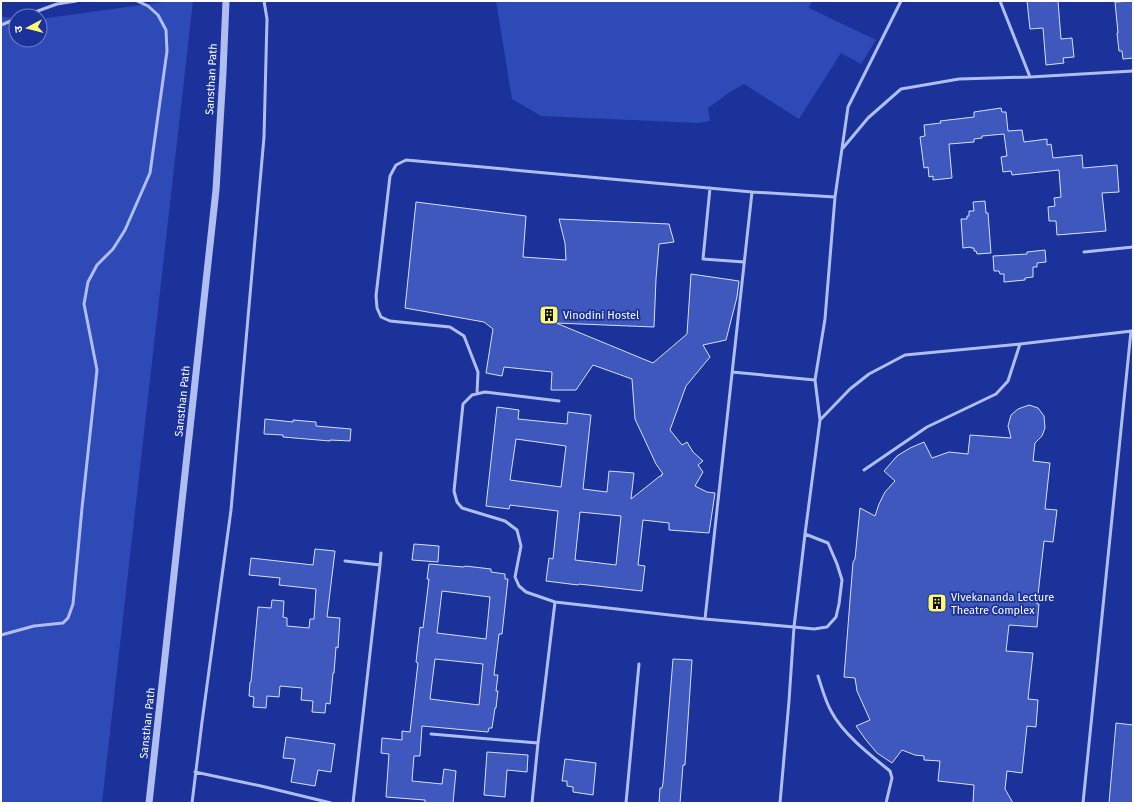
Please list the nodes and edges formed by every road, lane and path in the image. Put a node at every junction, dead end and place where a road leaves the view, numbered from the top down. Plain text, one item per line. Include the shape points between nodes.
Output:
1 (76, 1) edge
2 (137, 1) edge
3 (226, 1) edge
4 (264, 1) edge
5 (901, 1) edge
6 (1000, 1) edge
7 (46, 8) edge
8 (1133, 71) edge
9 (1030, 77) junction
10 (842, 149) junction
11 (710, 188) junction
12 (752, 192) junction
13 (835, 197) junction
14 (1133, 247) edge
15 (1084, 252) dead end
16 (744, 262) junction
17 (1132, 331) edge
18 (1020, 344) junction
19 (732, 372) junction
20 (815, 380) junction
21 (477, 394) junction
22 (558, 401) dead end
23 (820, 420) junction
24 (864, 470) dead end
25 (805, 534) junction
26 (381, 553) dead end
27 (345, 561) dead end
28 (380, 565) junction
29 (555, 602) junction
30 (705, 619) junction
31 (794, 627) junction
32 (1, 635) edge
33 (639, 664) dead end
34 (818, 676) dead end
35 (431, 734) dead end
36 (538, 743) junction
37 (195, 772) junction
38 (149, 803) edge
39 (192, 803) edge
40 (331, 803) edge
41 (353, 803) edge
42 (532, 803) edge
43 (626, 803) edge
44 (780, 803) edge
45 (886, 803) edge
46 (1083, 803) edge

1 - 7 lane
2 - 32 lane via 158,15 166,30 167,51 150,173 125,230 113,249 97,264 88,282 84,304 97,370 73,604 68,618 63,623 34,626
3 - 38 street, Sansthan Path via 216,190
4 - 37 lane via 267,19 264,137 231,510
5 - 10 lane via 848,107
6 - 9 lane
8 - 9 lane
9 - 10 lane via 959,79 901,90 868,118
10 - 13 lane
11 - 12 lane
11 - 16 lane via 703,258
11 - 21 lane via 406,160 396,165 390,176 376,296 381,317 390,321 450,327 464,336 478,372
12 - 13 lane
12 - 16 lane
13 - 20 lane via 825,319
14 - 15 lane
16 - 19 lane
17 - 18 lane
17 - 46 lane
18 - 23 lane via 905,355 869,374 850,389
18 - 24 lane via 1008,381 996,394 927,427
19 - 20 lane
19 - 30 lane
20 - 23 lane
21 - 22 lane via 485,392
21 - 29 lane via 472,395 463,404 454,491 456,502 462,508 505,521 516,530 521,546 515,577 519,586 526,592
23 - 25 lane
25 - 31 lane
25 - 31 lane via 828,543 842,580 836,617 827,627
26 - 28 lane
27 - 28 lane
28 - 41 lane
29 - 30 lane
29 - 36 lane
30 - 31 lane
31 - 44 lane
33 - 43 lane
34 - 45 lane via 831,710 839,723 890,771 892,778
35 - 36 lane
36 - 42 lane
37 - 39 lane
37 - 40 lane

